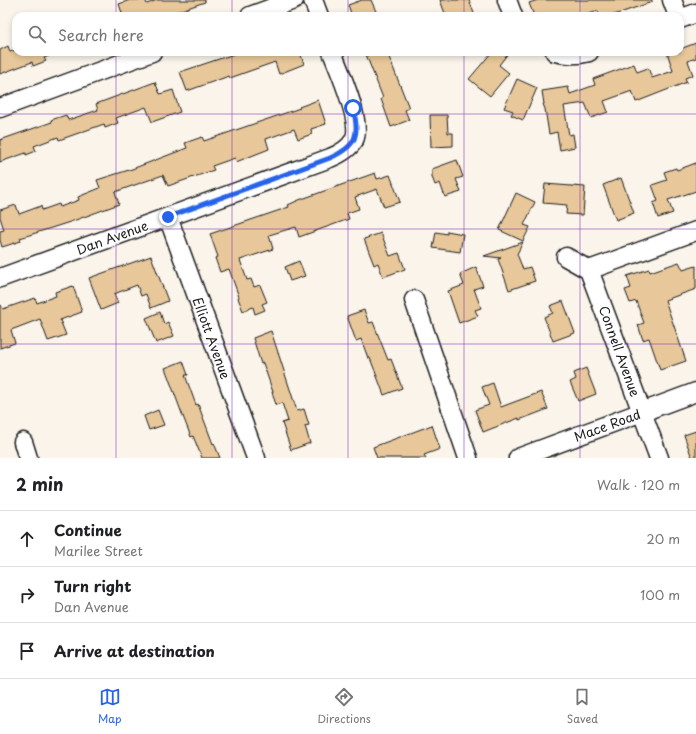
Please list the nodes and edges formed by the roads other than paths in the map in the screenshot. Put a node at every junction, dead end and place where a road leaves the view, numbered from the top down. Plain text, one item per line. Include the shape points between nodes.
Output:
1 (294, 0) edge
2 (313, 0) edge
3 (507, 0) edge
4 (672, 0) edge
5 (261, 12) edge
6 (318, 12) edge
7 (512, 12) edge
8 (676, 12) edge
9 (696, 13) edge
10 (684, 18) edge
11 (141, 56) edge
12 (333, 56) edge
13 (0, 108) edge
14 (168, 217) junction
15 (696, 231) edge
16 (566, 257) dead end
17 (589, 270) junction
18 (0, 278) edge
19 (414, 300) dead end
20 (696, 392) edge
21 (642, 412) junction
22 (256, 458) edge
23 (468, 458) edge
24 (518, 458) edge
25 (659, 458) edge

1 - 5 street
2 - 6 street
3 - 7 street
4 - 8 street
9 - 10 street
11 - 13 street
12 - 14 street, Dan Avenue via 356,122 355,139 344,152
14 - 18 street, Dan Avenue
14 - 22 street, Elliott Avenue
15 - 17 street
16 - 17 street
17 - 21 street, Connell Avenue
19 - 23 street
20 - 21 street, Mace Road
21 - 24 street, Mace Road
21 - 25 street, Connell Avenue

